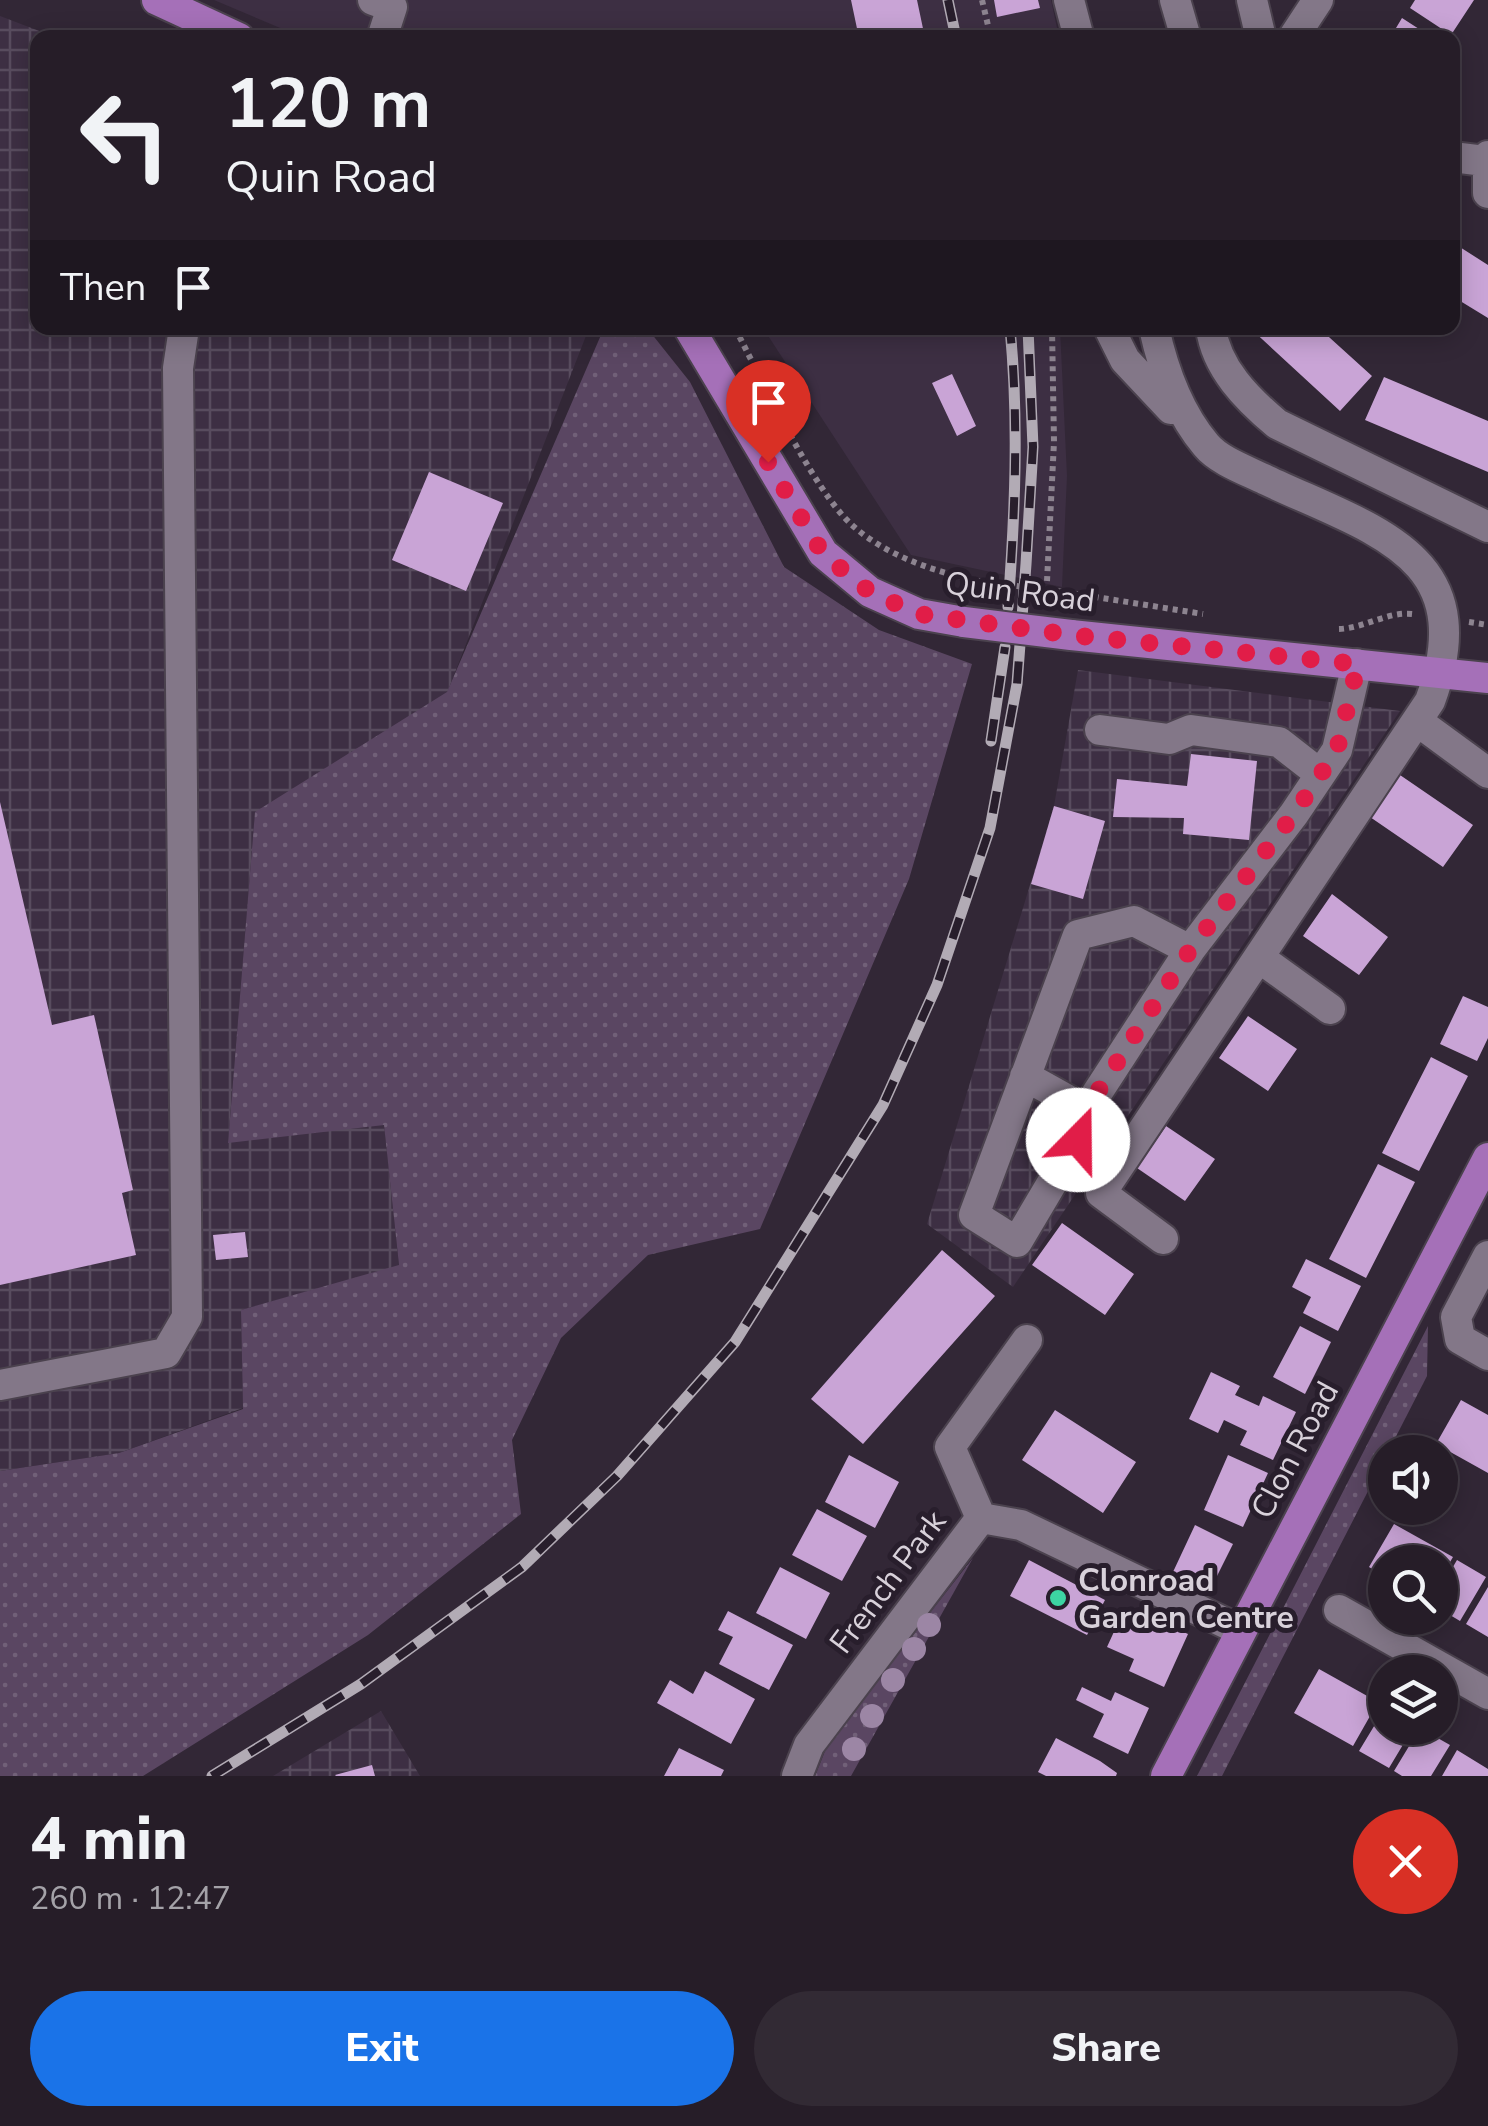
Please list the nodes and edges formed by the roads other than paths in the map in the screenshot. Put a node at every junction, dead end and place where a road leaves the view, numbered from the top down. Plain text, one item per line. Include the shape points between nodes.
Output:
1 (157, 0) edge
2 (1068, 0) edge
3 (1175, 0) edge
4 (1252, 0) edge
5 (1318, 0) edge
6 (385, 2) edge
7 (222, 30) edge
8 (383, 30) edge
9 (1076, 30) edge
10 (1184, 30) edge
11 (1259, 30) edge
12 (1299, 30) edge
13 (1460, 157) edge
14 (1486, 159) edge
15 (1488, 193) edge
16 (183, 335) edge
17 (693, 335) edge
18 (1112, 335) edge
19 (1155, 335) edge
20 (1213, 335) edge
21 (1208, 447) junction
22 (1488, 527) edge
23 (1358, 664) junction
24 (1440, 673) junction
25 (1488, 678) edge
26 (1417, 721) junction
27 (1100, 730) dead end
28 (1488, 773) edge
29 (1320, 774) junction
30 (1190, 950) junction
31 (1261, 959) junction
32 (1330, 1009) dead end
33 (1025, 1076) junction
34 (1086, 1110) junction
35 (1488, 1158) edge
36 (1163, 1238) dead end
37 (1488, 1256) edge
38 (1027, 1340) dead end
39 (1488, 1355) edge
40 (0, 1386) edge
41 (981, 1518) junction
42 (1339, 1610) dead end
43 (1240, 1630) junction
44 (1488, 1694) edge
45 (798, 1776) edge
46 (1166, 1776) edge

1 - 7 main road
2 - 9 street
3 - 10 street
4 - 11 street
5 - 12 street
6 - 8 street
13 - 14 street
14 - 15 street
16 - 40 street via 178,388 187,1317 166,1353
17 - 23 main road, Quin Road, bridge via 823,554 870,592 919,614 964,622
18 - 21 street via 1125,360
19 - 21 street via 1163,373
20 - 22 street via 1233,378 1277,424
21 - 24 street via 1411,554 1432,577 1442,609
23 - 24 main road, Quin Road
23 - 29 street via 1337,750
24 - 25 main road, Quin Road
24 - 26 street
26 - 28 street
26 - 31 street
27 - 29 street via 1169,739 1192,730 1279,742
29 - 30 street
30 - 33 street via 1134,922 1078,935
30 - 34 street
31 - 32 street
31 - 36 street via 1100,1194
33 - 34 street
33 - 34 street via 974,1215 1017,1242 1078,1140
35 - 43 main road, Clon Road
37 - 39 street via 1456,1317 1460,1338
38 - 41 street via 950,1447
41 - 43 street, French Park via 1021,1525
41 - 45 street, French Park via 809,1745
42 - 44 street
43 - 46 main road, Clon Road

